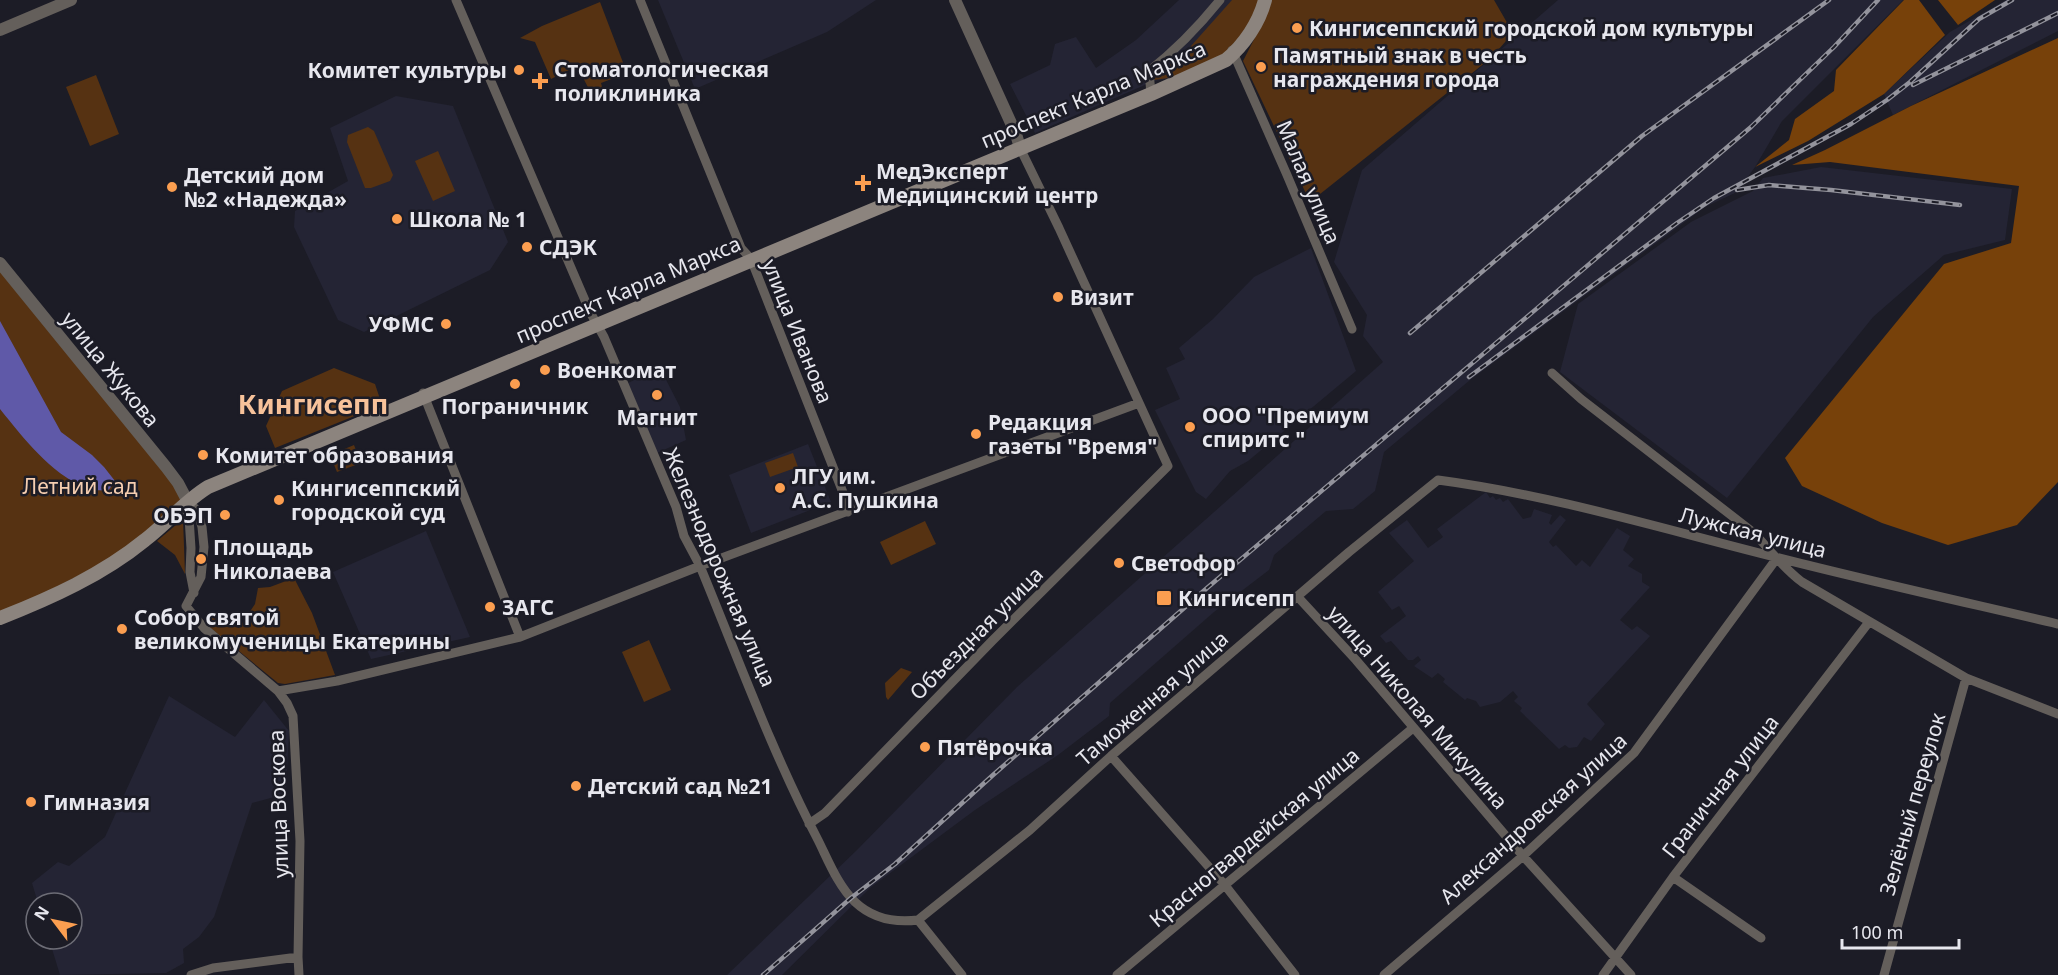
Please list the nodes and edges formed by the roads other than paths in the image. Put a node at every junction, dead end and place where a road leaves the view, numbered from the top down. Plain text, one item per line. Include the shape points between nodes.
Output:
1 (58, 0) edge
2 (71, 0) edge
3 (456, 0) edge
4 (640, 0) edge
5 (955, 0) edge
6 (1220, 0) edge
7 (1263, 0) edge
8 (0, 24) edge
9 (0, 30) edge
10 (1233, 52) junction
11 (1150, 92) junction
12 (1019, 147) junction
13 (750, 257) junction
14 (0, 263) edge
15 (596, 323) junction
16 (1352, 329) dead end
17 (1551, 373) dead end
18 (424, 395) junction
19 (1139, 403) junction
20 (1438, 480) joint
21 (188, 502) junction
22 (848, 512) junction
23 (1777, 558) junction
24 (700, 566) junction
25 (1297, 596) junction
26 (0, 618) edge
27 (1869, 622) junction
28 (2058, 624) edge
29 (520, 637) junction
30 (1966, 678) junction
31 (278, 691) junction
32 (2058, 714) edge
33 (1413, 728) junction
34 (1111, 756) junction
35 (809, 824) junction
36 (1523, 856) junction
37 (1673, 877) junction
38 (1224, 884) junction
39 (918, 920) junction
40 (1761, 938) dead end
41 (298, 957) junction
42 (1616, 957) junction
43 (190, 975) edge
44 (299, 975) edge
45 (962, 975) edge
46 (1118, 975) edge
47 (1296, 975) edge
48 (1384, 975) edge
49 (1603, 975) edge
50 (1631, 975) edge
51 (1884, 975) edge

1 - 8 street
2 - 9 street
3 - 15 street, Железнодорожная улица
4 - 13 street, улица Иванова via 741,248
5 - 12 street
6 - 11 street via 1171,54 1149,71
7 - 10 main road, проспект Карла Маркса via 1254,28
10 - 11 main road, проспект Карла Маркса via 1226,60
10 - 16 street, Малая улица
11 - 12 main road, проспект Карла Маркса
12 - 13 main road, проспект Карла Маркса
12 - 19 street
13 - 15 main road, проспект Карла Маркса
13 - 22 street, улица Иванова
14 - 21 street, улица Жукова via 166,466
15 - 18 main road, проспект Карла Маркса
15 - 24 street, Железнодорожная улица
17 - 23 street via 1754,533
18 - 21 main road, проспект Карла Маркса via 202,490
18 - 29 street
19 - 22 street
19 - 35 street, Объездная улица via 1168,466 825,813
20 - 23 street, Лужская улица via 1489,487 1630,519
20 - 25 street, Таможенная улица
21 - 26 main road, проспект Карла Маркса via 146,540 99,572
21 - 31 street, улица Воскова via 194,593 186,606 204,628
22 - 24 street
23 - 27 street via 1802,582
23 - 28 street, Лужская улица
23 - 36 street, Александровская улица via 1635,753
24 - 29 street
24 - 35 street, Железнодорожная улица
25 - 33 street, улица Николая Микулина
25 - 34 street, Таможенная улица
27 - 30 street
27 - 37 street, Граничная улица
29 - 31 street via 337,681
30 - 32 street
30 - 51 street, Зелёный переулок
31 - 41 street, улица Воскова via 293,716 300,841
33 - 36 street, улица Николая Микулина
33 - 38 street, Красногвардейская улица
34 - 38 street
34 - 39 street, Таможенная улица via 1030,830
35 - 39 street, Железнодорожная улица via 840,882 857,904 878,918 899,923
36 - 42 street, улица Николая Микулина
36 - 48 street, Александровская улица
37 - 40 street
37 - 42 street, Граничная улица
38 - 46 street, Красногвардейская улица
38 - 47 street
39 - 45 street
41 - 43 street via 213,968
41 - 44 street, улица Воскова
42 - 49 street, Граничная улица
42 - 50 street, улица Николая Микулина

